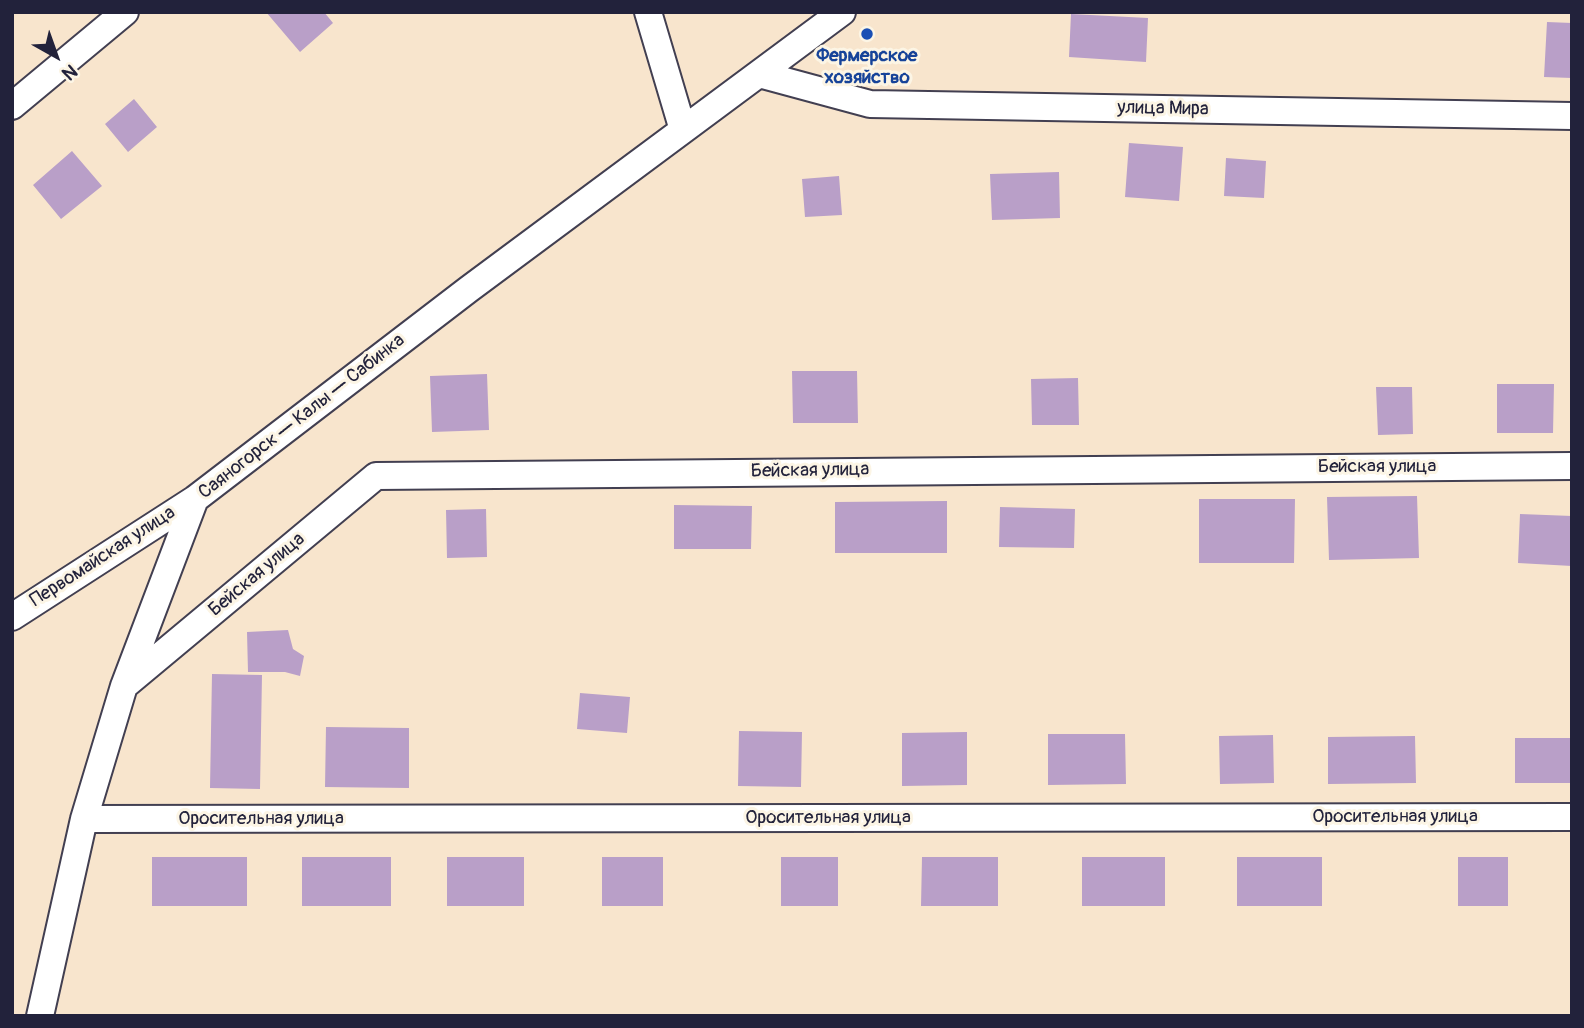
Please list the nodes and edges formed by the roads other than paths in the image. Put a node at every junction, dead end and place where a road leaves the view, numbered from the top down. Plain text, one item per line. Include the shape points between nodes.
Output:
1 (125, 12) edge
2 (648, 12) edge
3 (842, 12) edge
4 (759, 74) junction
5 (12, 106) edge
6 (1572, 116) edge
7 (683, 130) junction
8 (1572, 466) edge
9 (195, 499) junction
10 (16, 605) edge
11 (124, 686) junction
12 (1572, 817) edge
13 (84, 819) junction
14 (40, 1016) edge

1 - 5 street
2 - 7 street
3 - 4 street, Саяногорск — Калы — Сабинка
4 - 6 street, улица Мира via 870,104
4 - 7 street, Саяногорск — Калы — Сабинка
7 - 9 street, Саяногорск — Калы — Сабинка
8 - 11 street, Бейская улица via 376,476
9 - 10 street, Первомайская улица
9 - 11 street, Саяногорск — Калы — Сабинка
11 - 13 street, Саяногорск — Калы — Сабинка
12 - 13 street, Оросительная улица
13 - 14 street, Саяногорск — Калы — Сабинка

